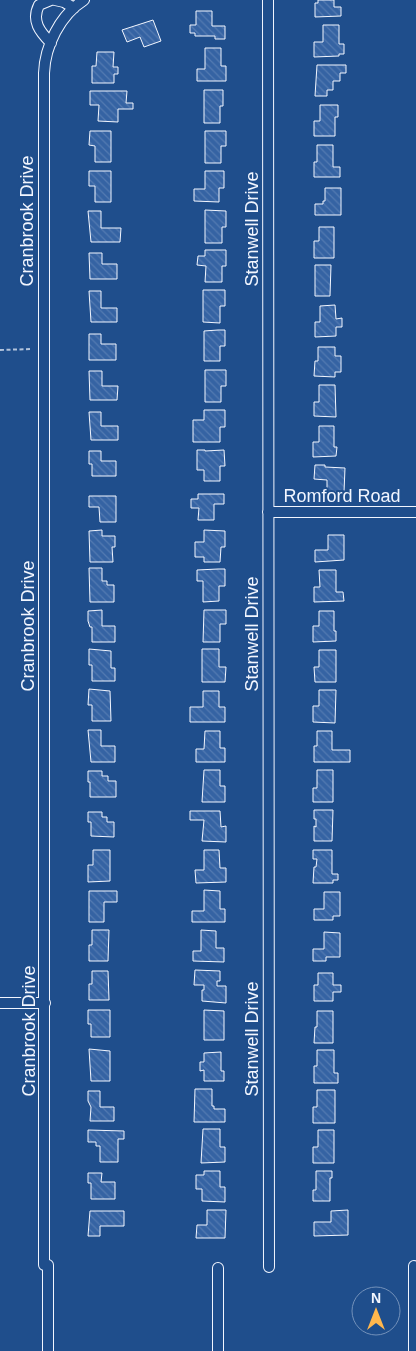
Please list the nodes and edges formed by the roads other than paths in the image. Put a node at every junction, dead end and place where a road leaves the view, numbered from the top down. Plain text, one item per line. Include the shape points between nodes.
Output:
1 (51, 0) edge
2 (55, 0) edge
3 (84, 0) edge
4 (268, 0) edge
5 (74, 8) junction
6 (51, 43) junction
7 (268, 512) junction
8 (416, 512) edge
9 (0, 1002) edge
10 (45, 1003) junction
11 (414, 1266) dead end
12 (269, 1267) dead end
13 (218, 1268) dead end
14 (48, 1351) edge
15 (218, 1351) edge
16 (414, 1351) edge

1 - 6 street via 38,5 35,22
2 - 5 street
3 - 5 street, Cranbrook Drive
4 - 7 street, Stanwell Drive
5 - 6 street, Cranbrook Drive
6 - 10 street, Cranbrook Drive via 44,65 43,128
7 - 8 street, Romford Road
7 - 12 street, Stanwell Drive
9 - 10 street
10 - 14 street, Cranbrook Drive
11 - 16 street
13 - 15 street

